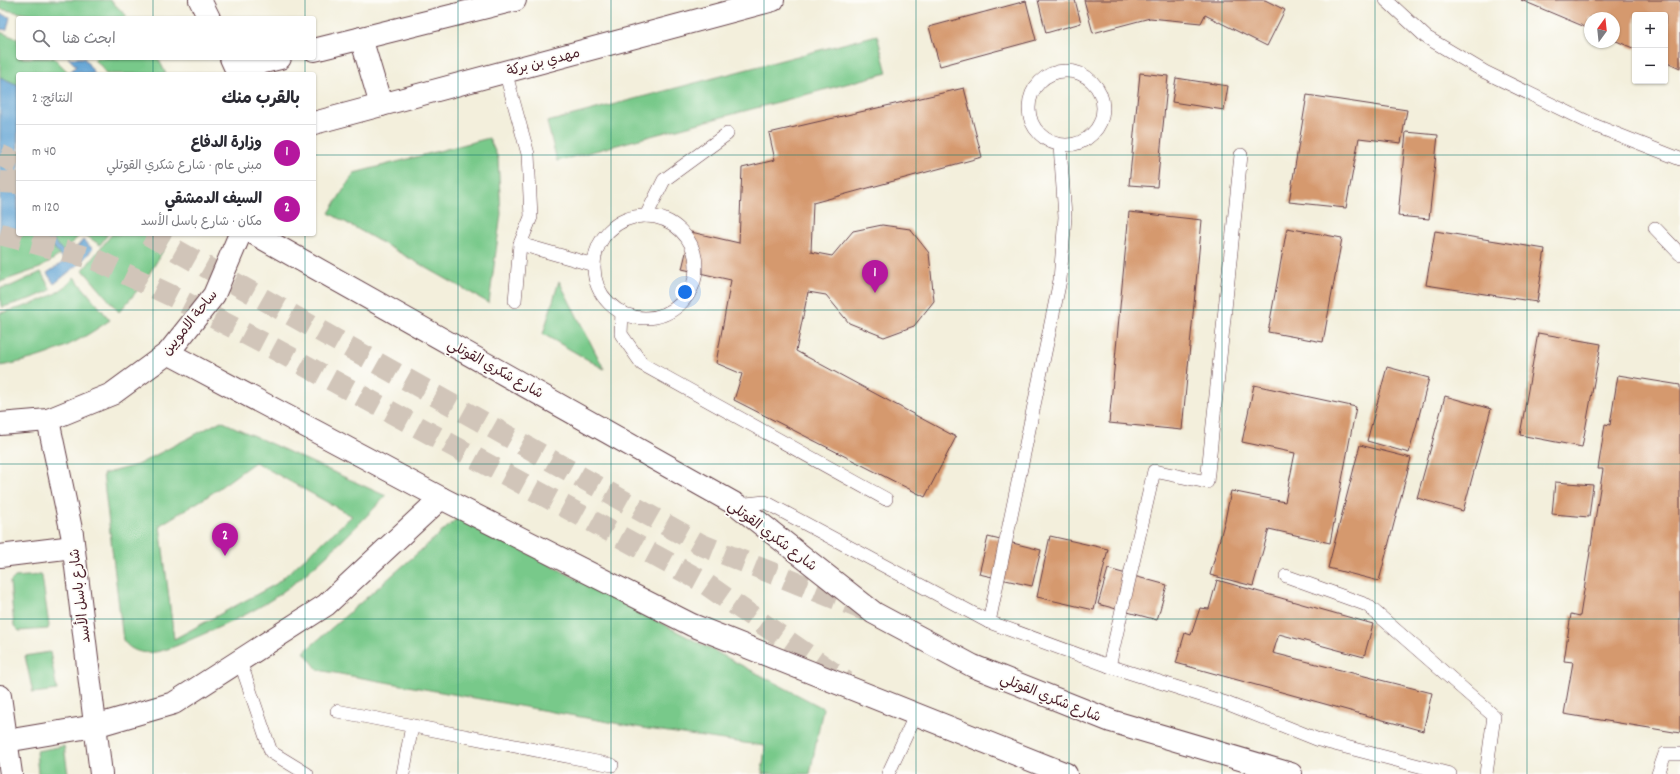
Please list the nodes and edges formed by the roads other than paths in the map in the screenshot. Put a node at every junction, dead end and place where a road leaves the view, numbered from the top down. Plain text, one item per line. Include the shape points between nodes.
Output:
1 (200, 0) edge
2 (514, 0) edge
3 (773, 0) edge
4 (1386, 0) edge
5 (208, 16) edge
6 (361, 38) junction
7 (316, 49) edge
8 (270, 60) edge
9 (235, 67) edge
10 (505, 71) junction
11 (381, 105) junction
12 (316, 122) edge
13 (727, 134) dead end
14 (1060, 145) junction
15 (1241, 155) dead end
16 (1680, 159) edge
17 (646, 216) junction
18 (1656, 228) dead end
19 (239, 236) edge
20 (259, 236) edge
21 (520, 244) junction
22 (1680, 254) edge
23 (594, 265) junction
24 (514, 301) dead end
25 (622, 312) junction
26 (168, 353) junction
27 (48, 420) junction
28 (0, 424) edge
29 (441, 498) junction
30 (886, 499) dead end
31 (737, 505) junction
32 (73, 547) junction
33 (0, 556) edge
34 (1286, 576) dead end
35 (989, 622) junction
36 (240, 661) junction
37 (1109, 666) junction
38 (0, 696) edge
39 (337, 711) dead end
40 (916, 714) junction
41 (95, 726) junction
42 (412, 726) junction
43 (6, 741) junction
44 (1680, 754) edge
45 (612, 765) dead end
46 (10, 774) edge
47 (101, 774) edge
48 (306, 774) edge
49 (403, 774) edge
50 (888, 774) edge
51 (1066, 774) edge
52 (1291, 774) edge
53 (1450, 774) edge
54 (1486, 774) edge
55 (1658, 774) edge

1 - 5 main road
2 - 6 main road
3 - 10 main road, مهدي بن بركة
4 - 16 lane via 1426,37 1485,72 1596,126
6 - 7 main road
6 - 11 main road
8 - 9 main road
10 - 11 main road, مهدي بن بركة
10 - 21 lane via 528,154 531,217
11 - 12 main road, مهدي بن بركة
13 - 17 lane via 664,180
14 - 14 lane via 1072,146 1094,134 1101,123 1104,111 1097,87 1077,72 1065,71 1047,76 1034,88 1029,100 1031,124 1048,142
14 - 35 lane via 1065,217 1060,280
15 - 37 lane via 1207,482 1154,471
17 - 23 lane via 630,218 616,225 604,236 597,250
17 - 25 lane via 662,219 677,227 688,239 695,254 696,271 692,287 683,301 670,312 654,318 638,318
18 - 22 lane
19 - 26 main road, ساحة الامويين via 214,295
20 - 31 main road, شارع شكري القوتلي
21 - 23 lane
21 - 24 lane
23 - 25 lane via 601,293 610,304
25 - 30 lane via 621,334 642,364
26 - 27 main road, ساحة الامويين via 112,394
26 - 29 main road
27 - 28 main road, ساحة الامويين
27 - 32 main road, شارع باسل الأسد
29 - 36 main road via 326,605
29 - 40 main road via 692,625
31 - 35 lane via 765,502
31 - 52 main road, شارع شكري القوتلي via 874,613 973,666 1111,721
32 - 33 main road
32 - 41 main road, شارع باسل الأسد
34 - 54 lane via 1367,605 1494,716
35 - 37 lane
36 - 41 main road via 174,703
36 - 48 lane via 271,752
37 - 53 lane via 1226,703 1319,740
38 - 43 main road
39 - 42 lane
40 - 50 lane
40 - 51 main road
41 - 43 main road
41 - 47 main road, شارع باسل الأسد
42 - 45 lane
42 - 49 lane
43 - 46 main road
44 - 55 lane via 1665,754

